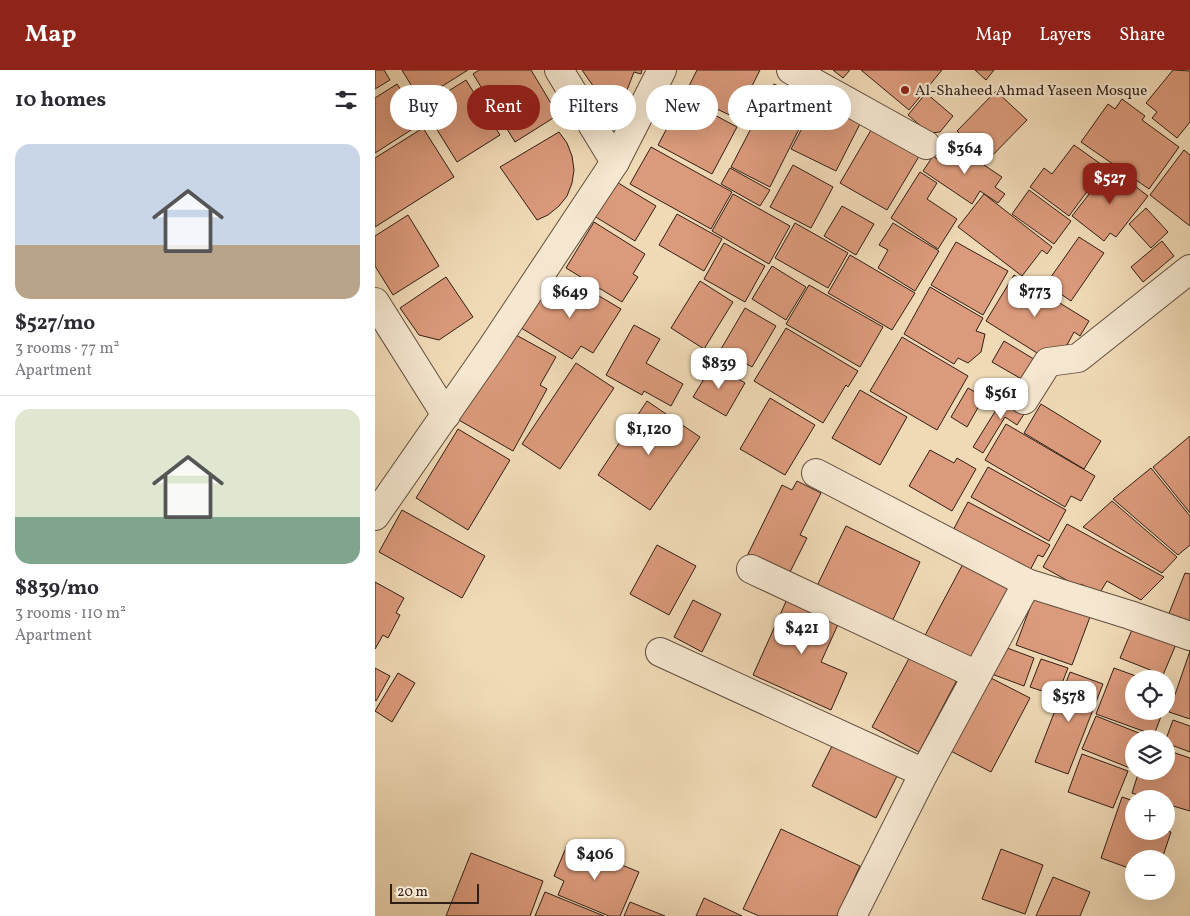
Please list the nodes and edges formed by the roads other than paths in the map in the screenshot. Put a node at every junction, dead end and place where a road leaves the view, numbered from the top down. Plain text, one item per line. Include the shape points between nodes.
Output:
1 (559, 70) edge
2 (663, 70) edge
3 (791, 70) edge
4 (926, 145) dead end
5 (615, 162) junction
6 (1190, 269) edge
7 (375, 302) edge
8 (1024, 400) dead end
9 (446, 415) junction
10 (816, 473) dead end
11 (375, 516) edge
12 (751, 569) dead end
13 (1027, 582) junction
14 (1190, 636) edge
15 (660, 652) dead end
16 (977, 675) junction
17 (924, 773) junction
18 (852, 916) edge

1 - 5 street
2 - 5 street
3 - 4 street
5 - 9 street
6 - 8 street via 1078,358 1048,362
7 - 9 street
9 - 11 street
10 - 13 street
12 - 16 street
13 - 14 street
13 - 16 street
15 - 17 street
16 - 17 street
17 - 18 street

